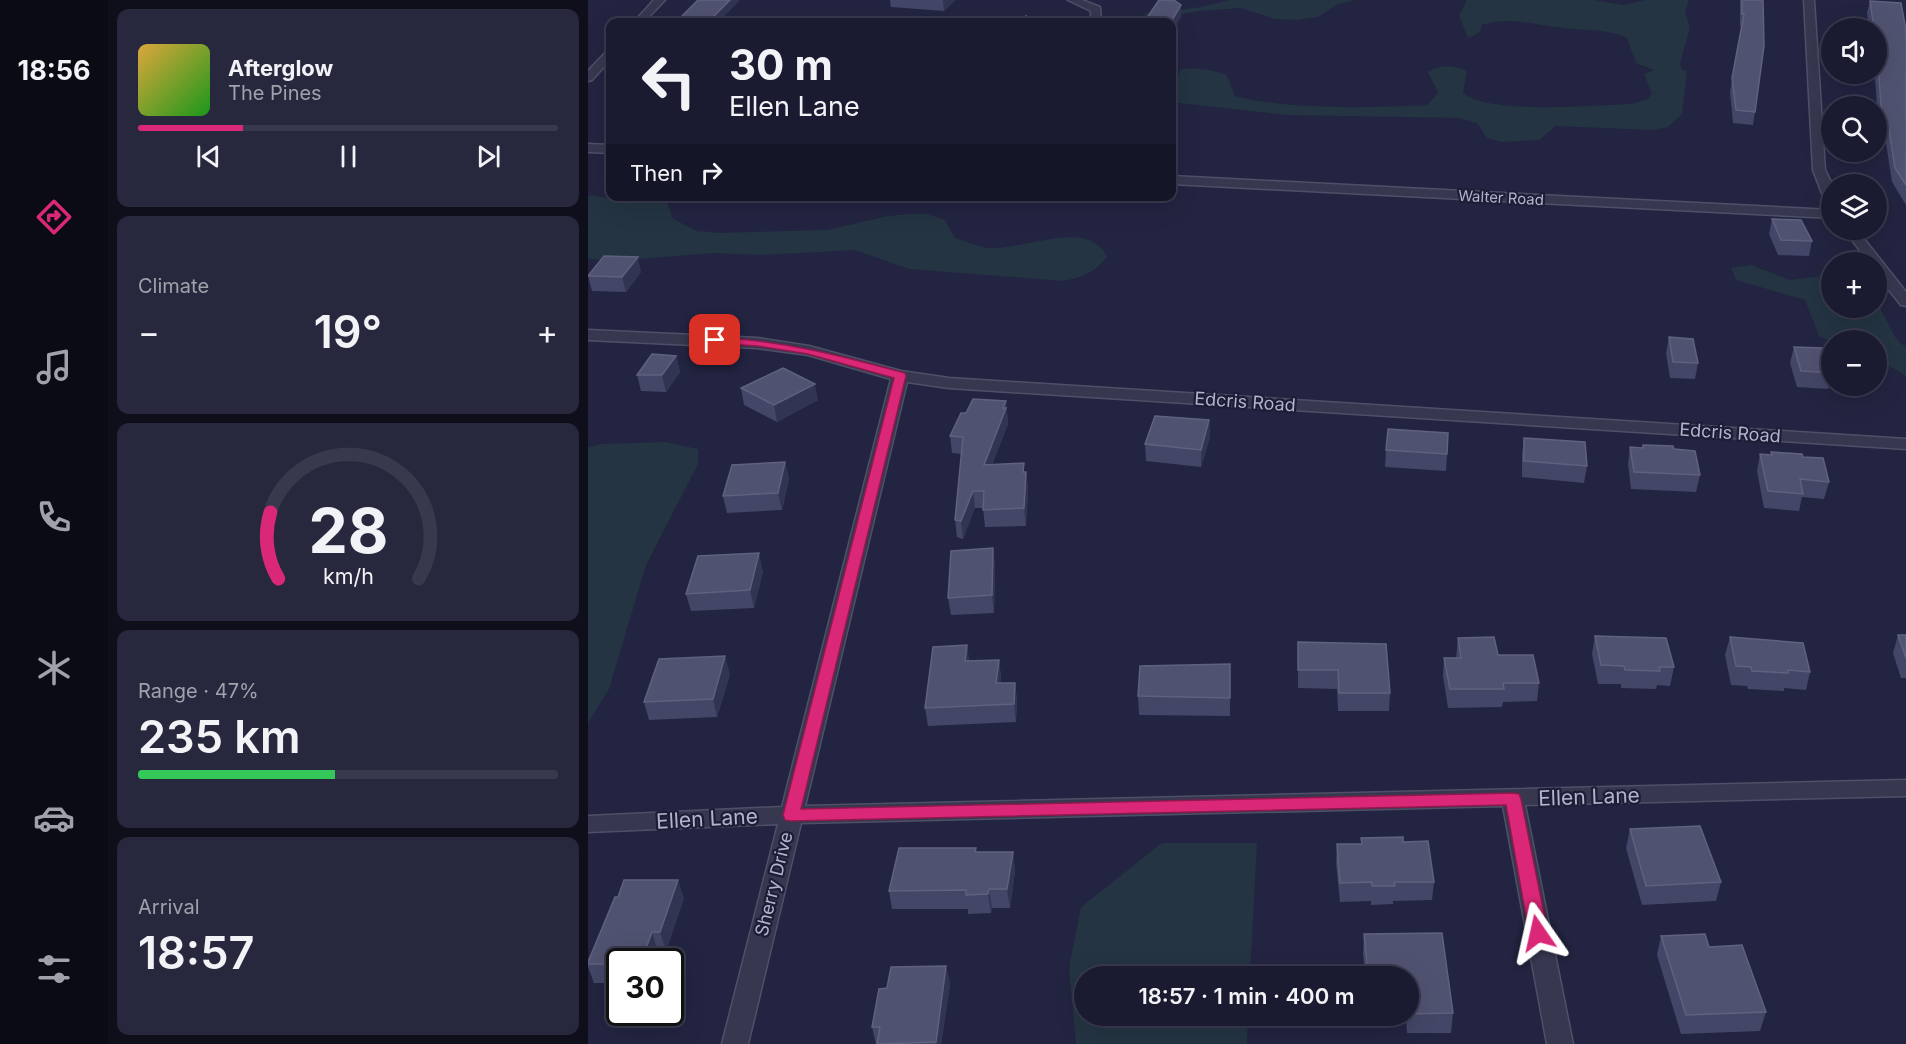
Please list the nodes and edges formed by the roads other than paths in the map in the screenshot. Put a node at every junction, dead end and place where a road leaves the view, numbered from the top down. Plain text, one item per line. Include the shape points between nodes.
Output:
1 (660, 0) edge
2 (1073, 0) edge
3 (1809, 0) edge
4 (643, 18) edge
5 (1096, 18) edge
6 (606, 58) edge
7 (588, 78) edge
8 (588, 148) edge
9 (606, 149) edge
10 (1821, 175) edge
11 (1176, 180) edge
12 (1821, 213) edge
13 (1858, 240) edge
14 (1867, 252) edge
15 (1887, 277) edge
16 (1906, 302) edge
17 (588, 335) edge
18 (900, 376) junction
19 (1906, 444) edge
20 (1906, 788) edge
21 (1513, 799) junction
22 (791, 815) junction
23 (588, 824) edge
24 (735, 1044) edge
25 (1560, 1044) edge

1 - 4 street
2 - 5 street via 1096,9
3 - 10 street
6 - 7 street
8 - 9 street
11 - 12 street, Walter Road
13 - 14 street
15 - 16 street
17 - 18 street, Edcris Road via 757,343 809,351
18 - 19 street, Edcris Road via 970,385
18 - 22 street, Sherry Drive
20 - 21 street, Ellen Lane
21 - 22 street, Ellen Lane
21 - 25 street
22 - 23 street, Ellen Lane
22 - 24 street, Sherry Drive

